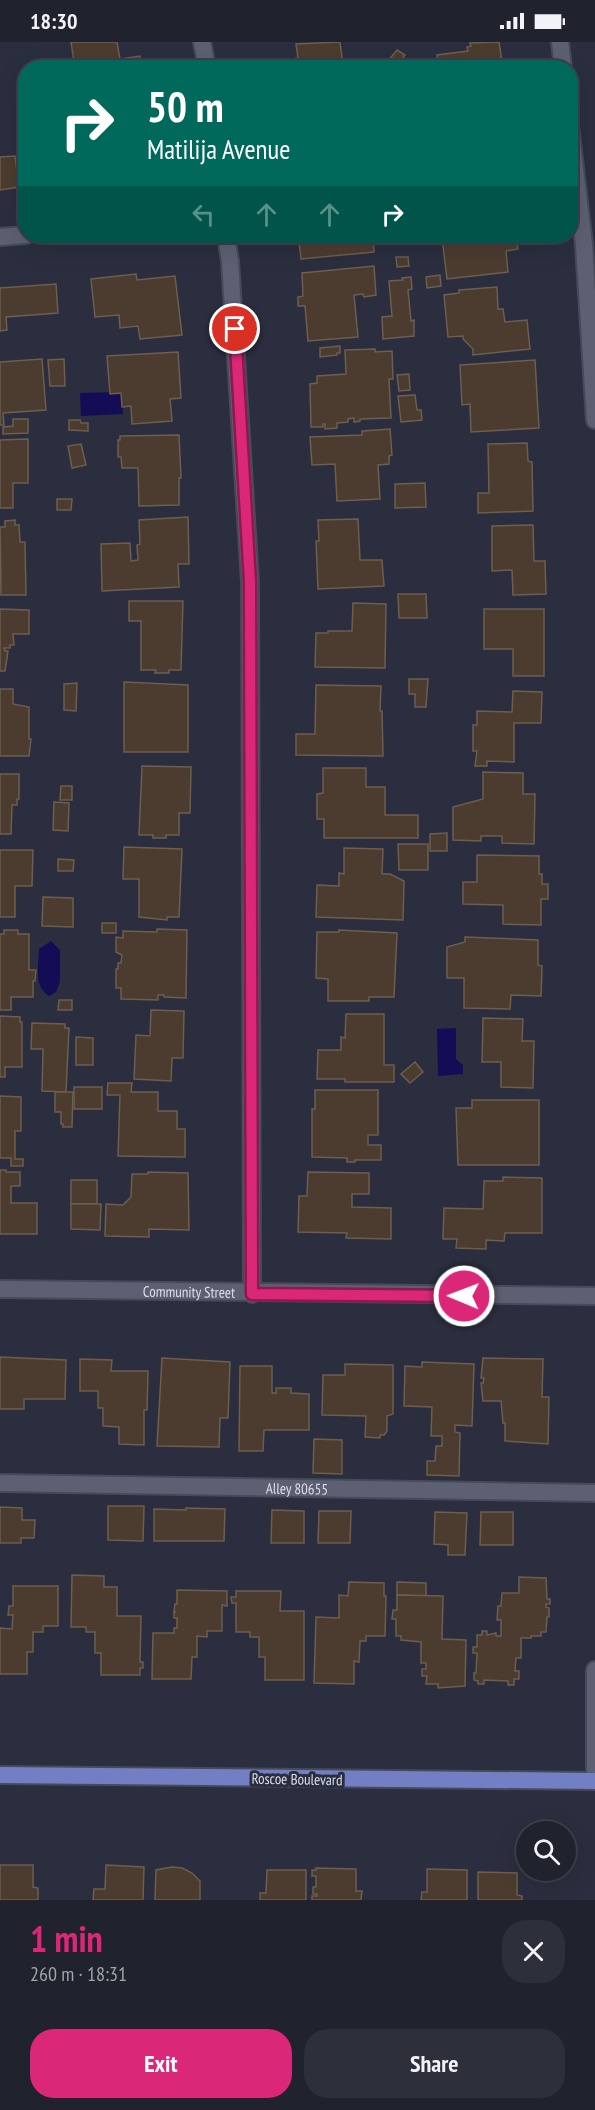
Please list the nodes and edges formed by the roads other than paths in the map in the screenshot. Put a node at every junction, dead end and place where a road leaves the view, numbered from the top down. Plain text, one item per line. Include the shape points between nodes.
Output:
1 (202, 42) edge
2 (560, 42) edge
3 (205, 60) edge
4 (562, 60) edge
5 (578, 194) edge
6 (18, 236) edge
7 (0, 237) edge
8 (227, 243) edge
9 (595, 420) edge
10 (0, 1290) edge
11 (252, 1294) junction
12 (595, 1296) edge
13 (0, 1483) edge
14 (595, 1493) edge
15 (595, 1670) edge
16 (0, 1775) edge
17 (595, 1775) edge
18 (595, 1781) edge

1 - 3 street
2 - 4 street
5 - 9 street
6 - 7 street
8 - 11 street via 250,582
10 - 11 street, Community Street
11 - 12 street, Community Street
13 - 14 street, Alley 80655
15 - 17 street
16 - 18 main road, Roscoe Boulevard

